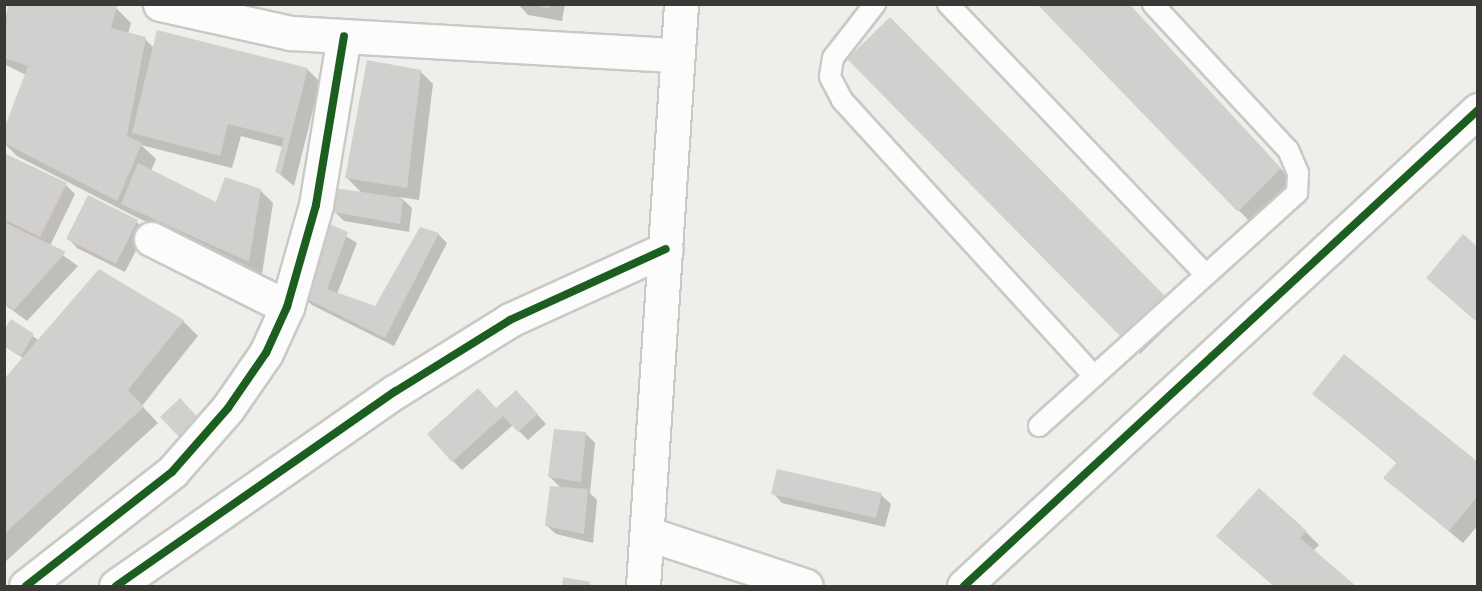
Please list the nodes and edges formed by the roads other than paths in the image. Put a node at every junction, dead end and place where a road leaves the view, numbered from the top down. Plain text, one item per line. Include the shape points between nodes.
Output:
1 (160, 4) edge
2 (681, 4) edge
3 (875, 4) edge
4 (948, 4) edge
5 (1153, 4) edge
6 (344, 36) junction
7 (678, 55) junction
8 (1478, 110) edge
9 (151, 239) dead end
10 (666, 249) junction
11 (1205, 274) junction
12 (287, 307) junction
13 (1094, 376) junction
14 (1039, 426) dead end
15 (649, 534) junction
16 (26, 586) edge
17 (116, 586) edge
18 (643, 586) edge
19 (806, 586) edge
20 (964, 586) edge

1 - 6 street via 291,33
2 - 7 street
3 - 13 lane via 833,58 830,77 842,100
4 - 11 lane
5 - 11 lane via 1288,150 1298,173 1297,193 1283,210
6 - 7 street
6 - 12 street via 316,206
7 - 10 street
8 - 20 street
9 - 12 street
10 - 15 street
10 - 17 street via 510,320 396,391
11 - 13 lane
12 - 16 street via 266,353 228,408 172,472
13 - 14 lane
15 - 18 street
15 - 19 street

